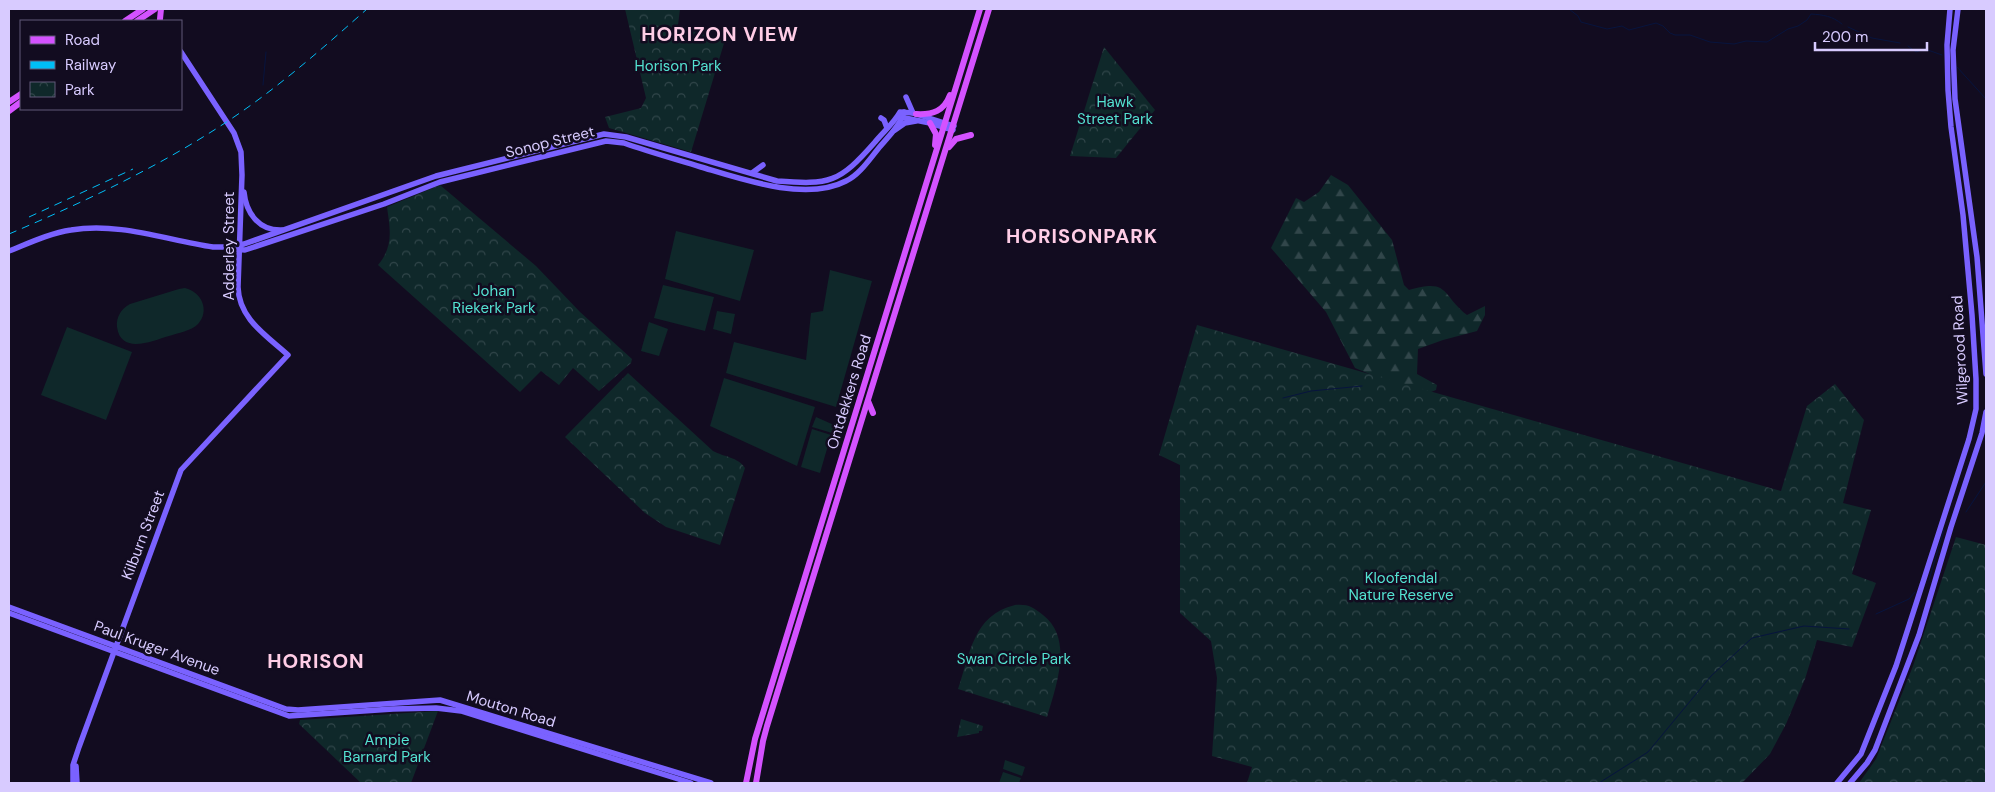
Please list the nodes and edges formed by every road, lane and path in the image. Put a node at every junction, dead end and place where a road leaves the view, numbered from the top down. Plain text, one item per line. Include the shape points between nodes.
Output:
1 (143, 9) edge
2 (155, 9) edge
3 (980, 9) edge
4 (989, 9) edge
5 (1950, 9) edge
6 (1958, 9) edge
7 (126, 20) edge
8 (138, 20) edge
9 (160, 20) edge
10 (966, 53) junction
11 (182, 54) edge
12 (20, 95) edge
13 (906, 97) dead end
14 (9, 102) edge
15 (20, 103) edge
16 (9, 112) edge
17 (901, 115) junction
18 (916, 116) junction
19 (881, 118) dead end
20 (930, 123) junction
21 (945, 125) junction
22 (887, 128) junction
23 (953, 128) junction
24 (971, 135) dead end
25 (889, 136) junction
26 (241, 152) junction
27 (933, 161) junction
28 (942, 162) junction
29 (752, 173) junction
30 (760, 176) junction
31 (768, 178) junction
32 (755, 182) junction
33 (765, 185) junction
34 (292, 228) junction
35 (239, 247) junction
36 (9, 251) edge
37 (1984, 314) edge
38 (1972, 315) junction
39 (1986, 326) edge
40 (1983, 333) junction
41 (288, 355) joint
42 (1986, 374) edge
43 (868, 401) junction
44 (1986, 412) edge
45 (873, 413) dead end
46 (9, 607) edge
47 (9, 613) edge
48 (114, 649) junction
49 (298, 710) joint
50 (296, 717) joint
51 (76, 756) junction
52 (73, 783) edge
53 (77, 783) edge
54 (691, 783) edge
55 (711, 783) edge
56 (746, 783) edge
57 (756, 783) edge
58 (1837, 783) edge
59 (1850, 783) edge

1 - 7 main road
2 - 8 main road
2 - 9 main road
3 - 10 main road, Ontdekkers Road
4 - 23 main road, Ontdekkers Road
5 - 38 street, Wilgerood Road via 1948,90
6 - 37 street, Wilgerood Road via 1953,50 1955,99
10 - 18 main road via 943,107 932,114
10 - 21 main road, Ontdekkers Road
11 - 26 street, Adderley Street via 236,137
12 - 14 main road
13 - 18 street
15 - 16 main road
17 - 18 street
17 - 22 street, Sonop Street
17 - 25 street, Sonop Street
18 - 20 street
18 - 21 street
18 - 25 street
19 - 22 street
20 - 21 street
20 - 27 main road via 936,136
21 - 23 street
21 - 27 main road, Ontdekkers Road
22 - 31 street, Sonop Street via 854,166 836,177 802,183
23 - 28 main road, Ontdekkers Road
24 - 28 main road via 952,142
25 - 33 street, Sonop Street via 860,169 836,186 803,189
26 - 34 street via 249,211 256,221 265,226 278,230
26 - 35 street, Adderley Street
27 - 56 main road, Ontdekkers Road via 755,739
28 - 43 main road, Ontdekkers Road
29 - 30 street, Sonop Street
29 - 31 street via 763,166
29 - 34 street, Sonop Street via 626,137 604,134 436,176
30 - 31 street, Sonop Street
30 - 32 street
30 - 33 street
32 - 33 street, Sonop Street
32 - 35 street, Sonop Street via 624,143 606,141 440,182 245,250
34 - 35 street, Sonop Street
35 - 36 street via 209,246 113,228 70,230
35 - 41 street, Adderley Street via 238,294 242,309
37 - 38 street
37 - 40 street, Wilgerood Road
38 - 58 street, Wilgerood Road via 1977,397 1974,423 1893,673 1861,754
39 - 40 street
40 - 42 street, Wilgerood Road
41 - 48 street, Kilburn Street via 182,470
43 - 45 main road
43 - 57 main road, Ontdekkers Road via 767,726
44 - 59 street, Wilgerood Road via 1911,656 1874,750 1867,764
46 - 48 street, Paul Kruger Avenue
47 - 48 street, Paul Kruger Avenue
48 - 49 street, Paul Kruger Avenue via 286,709
48 - 50 street, Paul Kruger Avenue
48 - 51 street, Kilburn Street
49 - 55 street, Mouton Road via 440,700
50 - 54 street, Mouton Road via 393,709 462,711
51 - 52 street, Kilburn Street
51 - 53 street, Kilburn Street

